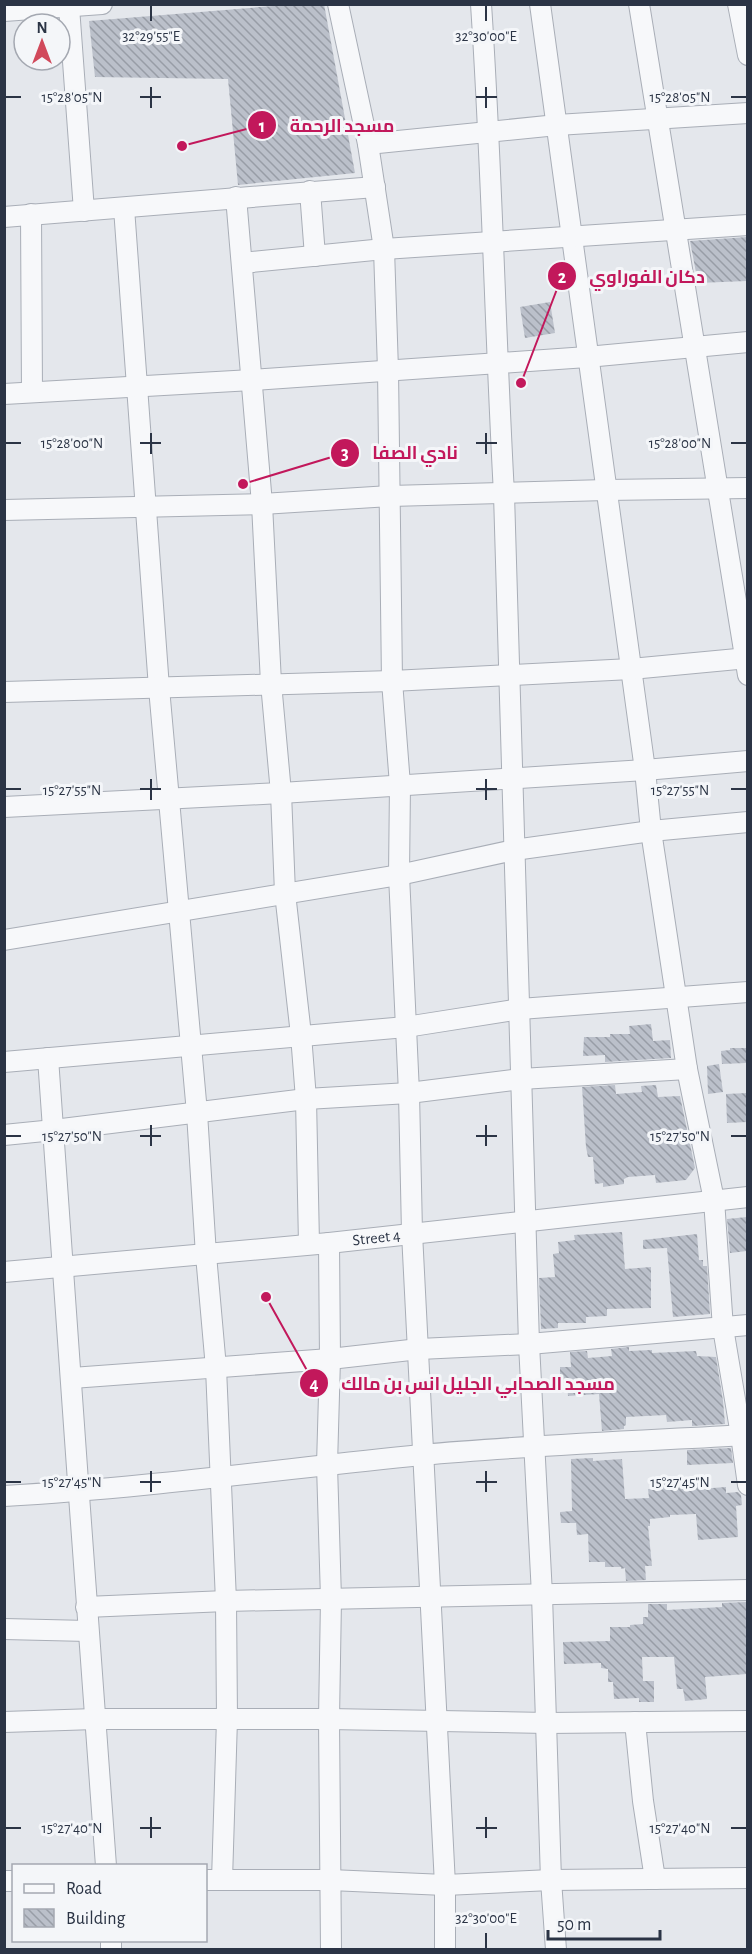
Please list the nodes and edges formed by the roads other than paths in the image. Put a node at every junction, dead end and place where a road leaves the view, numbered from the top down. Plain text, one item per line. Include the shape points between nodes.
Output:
1 (102, 4) edge
2 (338, 4) edge
3 (482, 4) edge
4 (540, 4) edge
5 (639, 4) edge
6 (738, 4) edge
7 (69, 7) junction
8 (11, 8) edge
9 (747, 55) edge
10 (747, 113) edge
11 (657, 119) junction
12 (557, 125) junction
13 (490, 131) junction
14 (368, 144) junction
15 (375, 187) junction
16 (310, 191) junction
17 (236, 197) junction
18 (124, 208) junction
19 (84, 211) junction
20 (32, 214) junction
21 (4, 217) edge
22 (747, 225) edge
23 (675, 229) junction
24 (571, 236) junction
25 (494, 243) junction
26 (384, 249) junction
27 (315, 256) junction
28 (242, 263) junction
29 (747, 342) edge
30 (695, 347) junction
31 (587, 357) junction
32 (497, 363) junction
33 (388, 370) junction
34 (252, 380) junction
35 (136, 387) junction
36 (32, 392) junction
37 (4, 394) edge
38 (717, 488) junction
39 (747, 488) edge
40 (606, 490) junction
41 (504, 494) junction
42 (390, 496) junction
43 (262, 504) junction
44 (147, 507) junction
45 (4, 510) edge
46 (747, 664) edge
47 (631, 669) junction
48 (509, 675) junction
49 (392, 681) junction
50 (272, 683) junction
51 (159, 688) junction
52 (4, 692) edge
53 (747, 762) edge
54 (645, 770) junction
55 (512, 778) junction
56 (400, 785) junction
57 (281, 793) junction
58 (168, 799) junction
59 (4, 807) edge
60 (747, 822) edge
61 (651, 831) junction
62 (514, 850) junction
63 (399, 875) junction
64 (285, 893) junction
65 (179, 910) junction
66 (4, 940) edge
67 (747, 992) edge
68 (676, 998) junction
69 (520, 1009) junction
70 (406, 1027) junction
71 (301, 1035) junction
72 (191, 1046) junction
73 (48, 1058) junction
74 (4, 1062) edge
75 (687, 1069) junction
76 (521, 1079) junction
77 (409, 1093) junction
78 (306, 1099) junction
79 (197, 1113) junction
80 (54, 1130) junction
81 (4, 1135) edge
82 (747, 1197) edge
83 (714, 1200) junction
84 (526, 1220) junction
85 (412, 1233) junction
86 (330, 1243) junction
87 (309, 1244) junction
88 (206, 1255) junction
89 (63, 1267) junction
90 (4, 1272) edge
91 (747, 1325) edge
92 (723, 1328) junction
93 (529, 1344) junction
94 (419, 1349) junction
95 (330, 1359) junction
96 (216, 1368) junction
97 (72, 1378) junction
98 (744, 1435) edge
99 (535, 1446) junction
100 (424, 1455) junction
101 (327, 1465) junction
102 (221, 1476) junction
103 (747, 1485) edge
104 (79, 1492) junction
105 (4, 1496) edge
106 (747, 1590) edge
107 (542, 1595) junction
108 (430, 1598) junction
109 (331, 1599) junction
110 (226, 1601) junction
111 (86, 1607) junction
112 (4, 1629) edge
113 (88, 1631) junction
114 (95, 1719) junction
115 (227, 1719) junction
116 (328, 1719) junction
117 (436, 1721) junction
118 (747, 1721) edge
119 (4, 1722) edge
120 (635, 1722) junction
121 (547, 1724) junction
122 (106, 1864) edge
123 (747, 1878) edge
124 (655, 1879) junction
125 (214, 1880) edge
126 (330, 1880) junction
127 (551, 1880) junction
128 (445, 1884) junction
129 (331, 1950) edge
130 (445, 1950) edge
131 (556, 1950) edge

1 - 7 street
2 - 14 street
3 - 13 street
4 - 12 street
5 - 11 street
6 - 9 street
7 - 8 street
7 - 19 street
10 - 11 street
11 - 12 street
11 - 23 street
12 - 13 street
12 - 24 street
13 - 14 street
13 - 25 street
14 - 15 street
15 - 16 street
15 - 26 street
16 - 17 street
16 - 27 street
17 - 18 street
17 - 28 street
18 - 19 street
18 - 35 street
19 - 20 street
20 - 21 street
20 - 36 street
22 - 23 street
23 - 24 street
23 - 30 street
24 - 25 street
24 - 31 street
25 - 26 street
25 - 32 street
26 - 27 street
26 - 33 street
27 - 28 street
28 - 34 street
29 - 30 street
30 - 31 street
30 - 38 street
31 - 32 street
31 - 40 street
32 - 33 street
32 - 41 street
33 - 34 street
33 - 42 street
34 - 35 street
34 - 43 street
35 - 36 street
35 - 44 street
36 - 37 street
38 - 39 street
38 - 40 street
38 - 46 street
40 - 41 street
40 - 47 street
41 - 42 street
41 - 48 street
42 - 43 street
42 - 49 street
43 - 44 street
43 - 50 street
44 - 45 street
44 - 51 street
46 - 47 street
47 - 48 street
47 - 54 street
48 - 49 street
48 - 55 street
49 - 50 street
49 - 56 street
50 - 51 street
50 - 57 street
51 - 52 street
51 - 58 street
53 - 54 street
54 - 55 street
54 - 61 street
55 - 56 street
55 - 62 street
56 - 57 street
56 - 63 street
57 - 58 street
57 - 64 street
58 - 59 street
58 - 65 street
60 - 61 street
61 - 62 street
61 - 68 street
62 - 63 street
62 - 69 street
63 - 64 street
63 - 70 street
64 - 65 street
64 - 71 street
65 - 66 street
65 - 72 street
67 - 68 street
68 - 69 street
68 - 75 street
69 - 70 street
69 - 76 street
70 - 71 street
70 - 77 street
71 - 72 street
71 - 78 street
72 - 73 street
72 - 79 street
73 - 74 street
73 - 80 street
75 - 76 street
75 - 83 street
76 - 77 street
76 - 84 street
77 - 78 street
77 - 85 street
78 - 79 street
78 - 87 street
79 - 80 street
79 - 88 street
80 - 81 street
80 - 89 street
82 - 83 street, Street 4
83 - 84 street, Street 4
83 - 92 street
84 - 85 street, Street 4
84 - 93 street
85 - 86 street, Street 4
85 - 94 street
86 - 87 street, Street 4
86 - 95 street
87 - 88 street, Street 4
88 - 89 street, Street 4
88 - 96 street
89 - 90 street, Street 4
89 - 97 street
91 - 92 street
92 - 93 street
92 - 98 street
93 - 94 street
93 - 99 street
94 - 95 street
94 - 100 street
95 - 96 street
95 - 101 street
96 - 97 street
96 - 102 street
97 - 104 street
98 - 99 street
98 - 103 street
99 - 100 street
99 - 107 street
100 - 101 street
100 - 108 street
101 - 102 street
101 - 109 street
102 - 104 street
102 - 110 street
104 - 105 street
104 - 111 street
106 - 107 street
107 - 108 street
107 - 121 street
108 - 109 street
108 - 117 street
109 - 110 street
109 - 116 street
110 - 111 street
110 - 115 street
111 - 113 street
112 - 113 street
113 - 114 street
114 - 115 street
114 - 119 street
114 - 122 street
115 - 116 street
115 - 125 street
116 - 117 street
116 - 126 street
117 - 121 street
117 - 128 street
118 - 120 street
120 - 121 street
120 - 124 street
121 - 127 street
123 - 124 street
124 - 127 street
125 - 126 street
126 - 128 street
126 - 129 street
127 - 128 street
127 - 131 street
128 - 130 street

